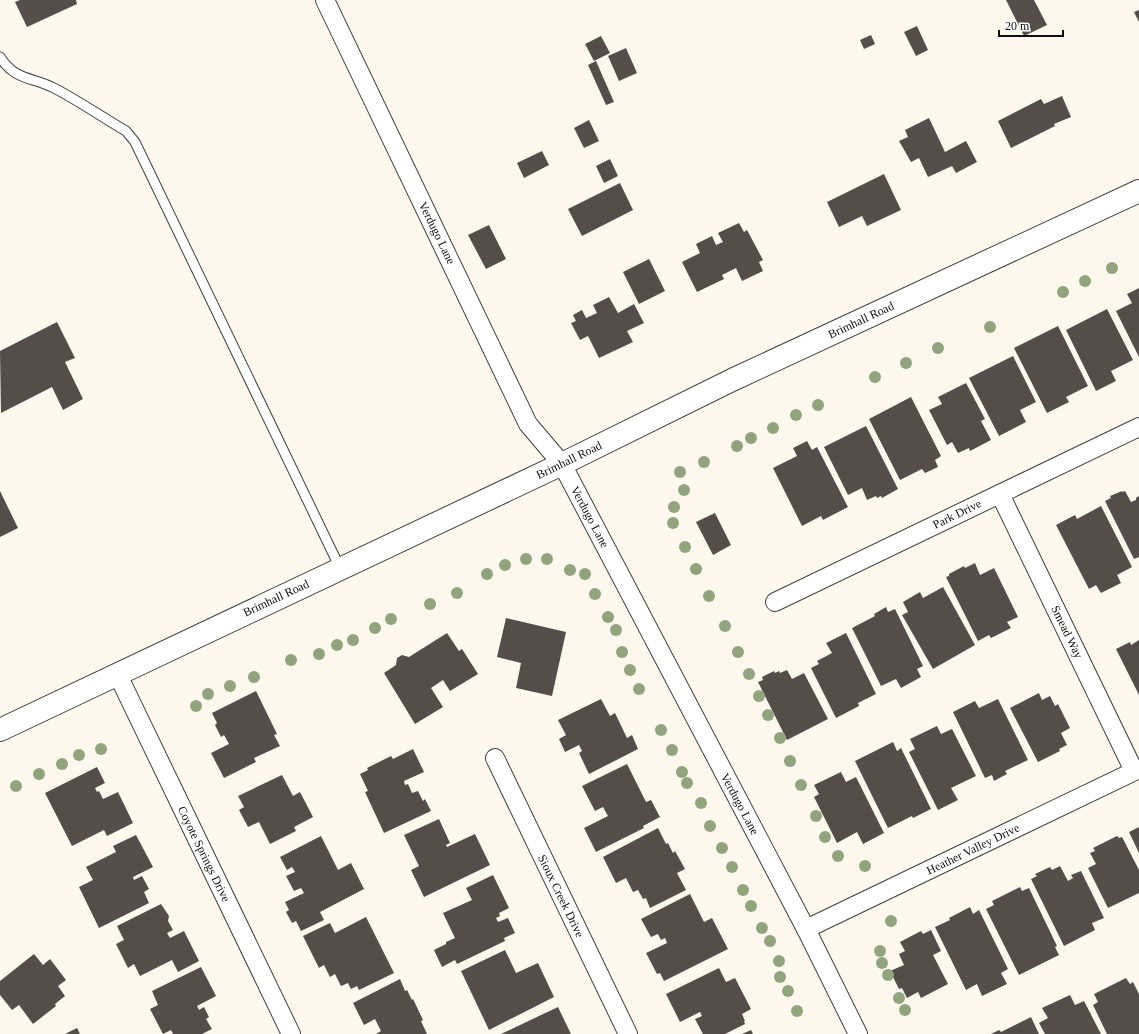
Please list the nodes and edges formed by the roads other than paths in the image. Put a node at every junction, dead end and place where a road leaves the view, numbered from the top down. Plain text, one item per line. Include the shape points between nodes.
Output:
1 (325, 0) edge
2 (0, 57) edge
3 (1139, 191) edge
4 (1139, 427) edge
5 (562, 464) junction
6 (1000, 494) junction
7 (340, 568) junction
8 (775, 602) dead end
9 (117, 674) junction
10 (0, 730) edge
11 (495, 758) dead end
12 (1136, 770) edge
13 (806, 929) junction
14 (291, 1034) edge
15 (628, 1034) edge
16 (858, 1034) edge

1 - 5 street, Verdugo Lane via 528,424
2 - 7 lane via 7,67 18,75 53,88 126,131 132,138
3 - 5 street, Brimhall Road via 732,380
4 - 6 street, Park Drive
5 - 7 street, Brimhall Road
5 - 13 street, Verdugo Lane
6 - 8 street, Park Drive
6 - 12 street, Smead Way
7 - 9 street, Brimhall Road
9 - 10 street, Brimhall Road
9 - 14 street, Coyote Springs Drive
11 - 15 street, Sioux Creek Drive
12 - 13 street, Heather Valley Drive
13 - 16 street, Verdugo Lane

